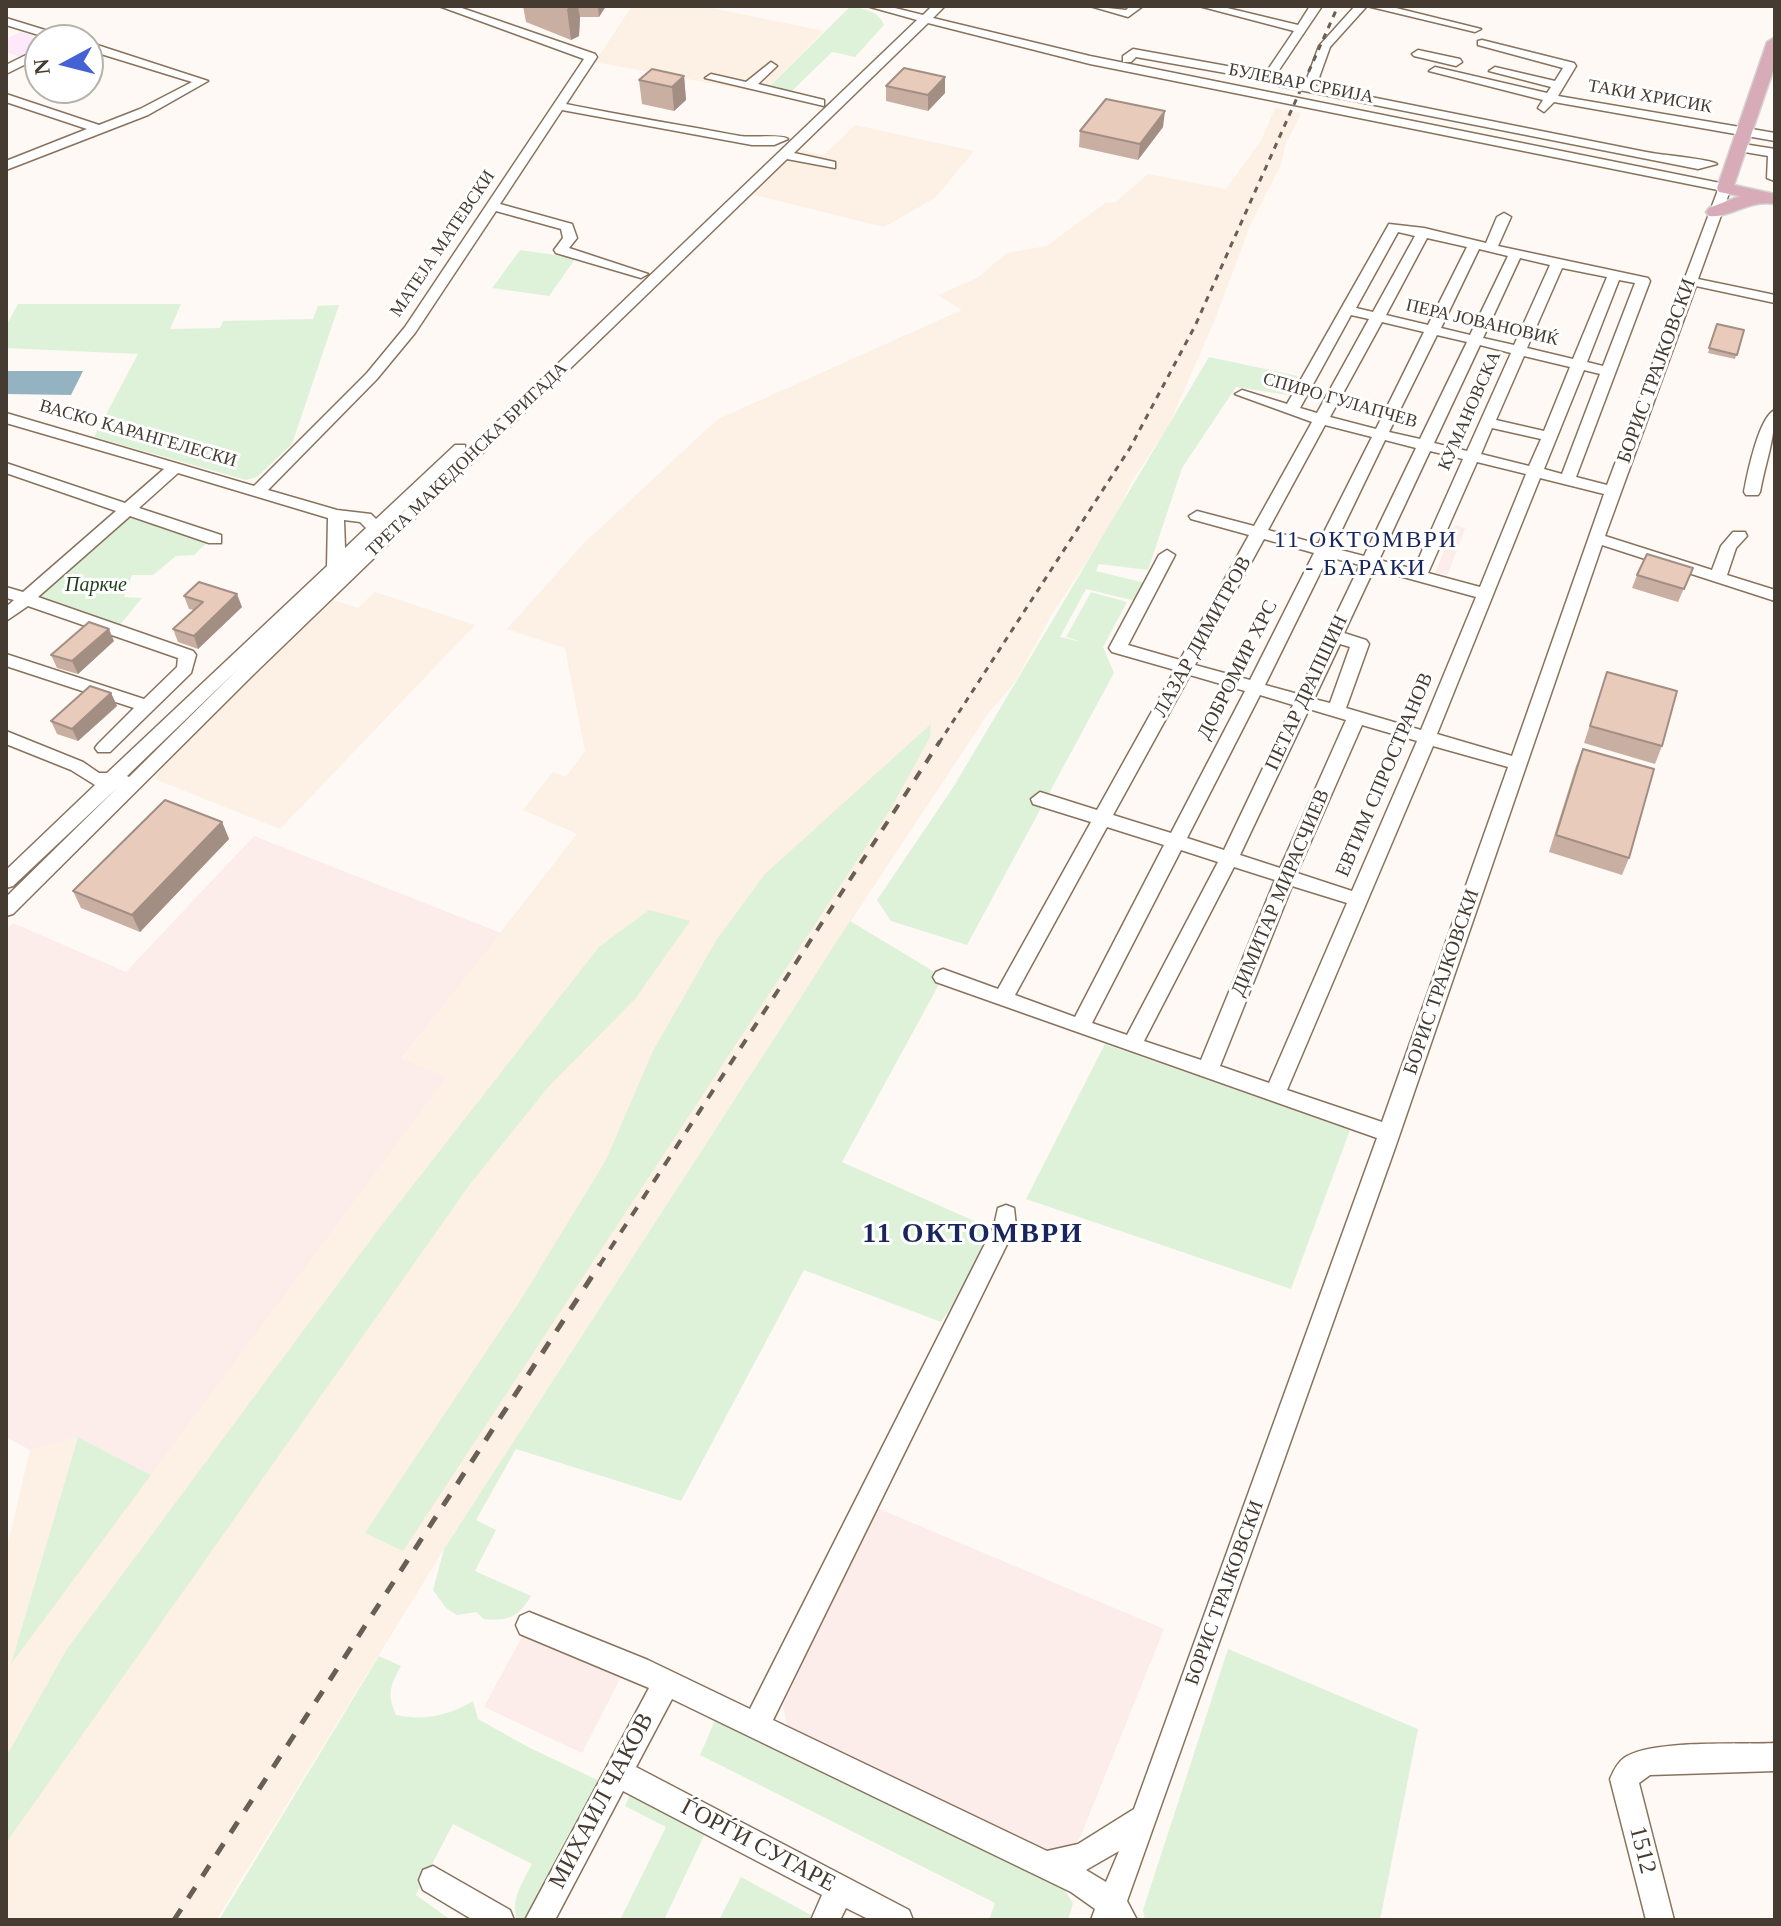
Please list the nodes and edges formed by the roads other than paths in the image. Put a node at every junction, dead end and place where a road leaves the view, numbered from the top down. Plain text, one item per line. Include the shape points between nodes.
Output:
1 (445, 6) edge
2 (902, 6) edge
3 (945, 6) edge
4 (1096, 6) edge
5 (1205, 6) edge
6 (1316, 6) edge
7 (1361, 6) edge
8 (1373, 6) edge
9 (876, 7) edge
10 (1133, 10) edge
11 (924, 12) edge
12 (893, 26) dead end
13 (967, 27) junction
14 (1301, 29) junction
15 (1475, 29) dead end
16 (1775, 42) edge
17 (900, 43) junction
18 (1482, 43) dead end
19 (104, 51) edge
20 (1418, 54) dead end
21 (1127, 59) junction
22 (24, 60) edge
23 (771, 66) dead end
24 (1458, 69) junction
25 (6, 70) edge
26 (1435, 71) dead end
27 (1262, 76) junction
28 (711, 78) dead end
29 (1557, 85) junction
30 (749, 86) junction
31 (1310, 92) junction
32 (1478, 94) dead end
33 (6, 98) edge
34 (1551, 98) junction
35 (820, 103) junction
36 (560, 106) junction
37 (94, 127) junction
38 (1775, 137) edge
39 (782, 139) junction
40 (748, 142) junction
41 (1738, 146) junction
42 (783, 154) junction
43 (1774, 154) edge
44 (763, 156) junction
45 (1711, 164) dead end
46 (830, 165) dead end
47 (6, 166) edge
48 (1662, 172) junction
49 (1726, 185) junction
50 (1774, 192) edge
51 (493, 206) junction
52 (1715, 212) junction
53 (1504, 217) dead end
54 (1424, 232) junction
55 (1483, 246) junction
56 (1516, 253) junction
57 (1558, 262) junction
58 (641, 274) junction
59 (1615, 274) junction
60 (1692, 276) junction
61 (1722, 282) junction
62 (1775, 289) edge
63 (1775, 299) edge
64 (1347, 310) junction
65 (1378, 317) junction
66 (1433, 330) junction
67 (1475, 340) junction
68 (1519, 350) junction
69 (1577, 364) junction
70 (1608, 371) junction
71 (1242, 394) dead end
72 (1291, 410) junction
73 (1775, 415) edge
74 (6, 418) edge
75 (1322, 420) junction
76 (1487, 422) junction
77 (1381, 435) junction
78 (1547, 436) junction
79 (1426, 446) junction
80 (1472, 457) junction
81 (176, 467) junction
82 (6, 468) edge
83 (1533, 472) junction
84 (1567, 480) junction
85 (259, 490) junction
86 (1613, 491) junction
87 (1752, 492) dead end
88 (406, 498) junction
89 (129, 510) junction
90 (336, 515) junction
91 (1197, 516) dead end
92 (384, 531) junction
93 (1260, 534) junction
94 (1739, 536) dead end
95 (1596, 538) junction
96 (215, 539) dead end
97 (1322, 550) junction
98 (1167, 555) dead end
99 (1368, 562) junction
100 (335, 566) junction
101 (1419, 576) junction
102 (1718, 576) junction
103 (6, 592) edge
104 (1485, 594) junction
105 (1775, 596) edge
106 (26, 599) junction
107 (6, 616) edge
108 (1334, 636) junction
109 (6, 660) edge
110 (1186, 668) junction
111 (1255, 688) junction
112 (1303, 702) junction
113 (138, 703) dead end
114 (1336, 711) junction
115 (1356, 717) junction
116 (6, 737) edge
117 (1427, 738) junction
118 (154, 743) junction
119 (104, 748) dead end
120 (70, 762) junction
121 (1518, 764) junction
122 (125, 782) junction
123 (1040, 799) dead end
124 (80, 813) junction
125 (1101, 818) junction
126 (1175, 841) junction
127 (1230, 857) junction
128 (1286, 876) junction
129 (6, 881) edge
130 (1356, 899) junction
131 (6, 909) edge
132 (943, 977) dead end
133 (1003, 999) junction
134 (1080, 1027) junction
135 (1132, 1044) junction
136 (1208, 1070) junction
137 (1275, 1094) junction
138 (1389, 1133) junction
139 (1006, 1215) dead end
140 (529, 1625) dead end
141 (666, 1683) junction
142 (756, 1726) junction
143 (1775, 1757) edge
144 (616, 1772) junction
145 (1144, 1819) junction
146 (1047, 1865) junction
147 (433, 1880) dead end
148 (840, 1890) junction
149 (1113, 1914) edge
150 (500, 1920) edge
151 (539, 1920) edge
152 (825, 1920) edge
153 (899, 1920) edge
154 (1660, 1920) edge

1 - 36 street, МАТЕЈА МАТЕВСКИ via 591,57
2 - 11 street, БУЛЕВАР СРБИЈА
3 - 13 street
4 - 10 street
5 - 14 street
6 - 14 street
7 - 31 street via 1325,46
8 - 15 street
9 - 11 street, БУЛЕВАР СРБИЈА
9 - 12 street
11 - 13 street, БУЛЕВАР СРБИЈА
11 - 17 street, ТРЕТА МАКЕДОНСКА БРИГАДА
11 - 35 street, ТРЕТА МАКЕДОНСКА БРИГАДА
13 - 17 street via 931,29
13 - 21 street, БУЛЕВАР СРБИЈА
13 - 48 street, БУЛЕВАР СРБИЈА via 1090,60
14 - 27 street via 1273,70
16 - 41 main road, БОРИС ТРАЈКОВСКИ
17 - 42 street, ТРЕТА МАКЕДОНСКА БРИГАДА
18 - 29 street, ТАКИ ХРИСИК via 1570,66
19 - 37 street via 202,81 144,112
20 - 24 street, ТАКИ ХРИСИК
21 - 27 street via 1133,53
21 - 31 street, БУЛЕВАР СРБИЈА
22 - 25 street
23 - 30 street
24 - 26 street, ТАКИ ХРИСИК
24 - 29 street, ТАКИ ХРИСИК
24 - 34 street, ТАКИ ХРИСИК
27 - 31 street
28 - 30 street
29 - 34 street
30 - 35 street
31 - 45 street
31 - 48 street, БУЛЕВАР СРБИЈА
32 - 34 street, ТАКИ ХРИСИК via 1542,109
33 - 37 street
34 - 41 street, ТАКИ ХРИСИК
35 - 39 street, ТРЕТА МАКЕДОНСКА БРИГАДА
36 - 40 street
36 - 51 street, МАТЕЈА МАТЕВСКИ
37 - 47 street
38 - 41 street
39 - 40 street
39 - 44 street, ТРЕТА МАКЕДОНСКА БРИГАДА
40 - 44 street
41 - 43 street
41 - 48 street via 1707,170
41 - 49 main road, БОРИС ТРАЈКОВСКИ
41 - 50 main road via 1753,180
42 - 46 street
42 - 92 street, ТРЕТА МАКЕДОНСКА БРИГАДА
43 - 50 street
44 - 58 street, ТРЕТА МАКЕДОНСКА БРИГАДА
48 - 49 street, БУЛЕВАР СРБИЈА
48 - 52 street via 1697,191
49 - 50 main road
49 - 52 street, БОРИС ТРАЈКОВСКИ
50 - 52 main road
51 - 58 street via 567,227 570,238 561,250
51 - 85 street, МАТЕЈА МАТЕВСКИ via 393,352
52 - 60 street, БОРИС ТРАЈКОВСКИ
53 - 55 street, ДОБРОМИР ХРС
54 - 55 street
54 - 64 street via 1394,227
54 - 65 street, ЛАЗАР ДИМИТРОВ
55 - 56 street
55 - 66 street, ДОБРОМИР ХРС
56 - 57 street
56 - 67 street, ПЕТАР ДРАПШИН
57 - 59 street
57 - 68 street, КУМАНОВСКА
58 - 88 street, ТРЕТА МАКЕДОНСКА БРИГАДА
59 - 69 street, ЕВТИМ СПРОСТРАНОВ
59 - 70 street via 1643,281
60 - 61 street
60 - 61 street via 1698,290
60 - 86 street, БОРИС ТРАЈКОВСКИ
61 - 62 street
61 - 63 street
64 - 65 street, ПЕРА ЈОВАНОВИЌ
64 - 72 street
65 - 66 street, ПЕРА ЈОВАНОВИЌ
65 - 75 street, ЛАЗАР ДИМИТРОВ
66 - 67 street, ПЕРА ЈОВАНОВИЌ
66 - 77 street, ДОБРОМИР ХРС
67 - 68 street, ПЕРА ЈОВАНОВИЌ
67 - 79 street, ПЕТАР ДРАПШИН
68 - 69 street, ПЕРА ЈОВАНОВИЌ
68 - 76 street, КУМАНОВСКА
69 - 70 street, ПЕРА ЈОВАНОВИЌ
69 - 78 street, ЕВТИМ СПРОСТРАНОВ
70 - 84 street
71 - 72 street, СПИРО ГУЛАПЧЕВ
72 - 75 street, СПИРО ГУЛАПЧЕВ
73 - 87 street
74 - 81 street, ВАСКО КАРАНГЕЛЕСКИ
75 - 77 street, СПИРО ГУЛАПЧЕВ
75 - 93 street, ЛАЗАР ДИМИТРОВ
76 - 78 street
76 - 80 street, КУМАНОВСКА
77 - 79 street, СПИРО ГУЛАПЧЕВ
77 - 97 street, ДОБРОМИР ХРС
78 - 83 street, ЕВТИМ СПРОСТРАНОВ
79 - 80 street, СПИРО ГУЛАПЧЕВ
79 - 99 street, ПЕТАР ДРАПШИН
80 - 83 street, СПИРО ГУЛАПЧЕВ
80 - 101 street, КУМАНОВСКА
81 - 85 street, ВАСКО КАРАНГЕЛЕСКИ
81 - 89 street
82 - 89 street
83 - 84 street, СПИРО ГУЛАПЧЕВ
83 - 104 street, ЕВТИМ СПРОСТРАНОВ
84 - 86 street, СПИРО ГУЛАПЧЕВ
85 - 90 street
86 - 95 street, БОРИС ТРАЈКОВСКИ
88 - 90 street via 370,511
88 - 92 street, ТРЕТА МАКЕДОНСКА БРИГАДА
89 - 96 street
89 - 106 street
90 - 92 street via 353,528
90 - 100 street
91 - 93 street
92 - 100 street, ТРЕТА МАКЕДОНСКА БРИГАДА
92 - 122 street, ТРЕТА МАКЕДОНСКА БРИГАДА
93 - 97 street
93 - 110 street, ЛАЗАР ДИМИТРОВ
94 - 102 street via 1729,546
95 - 102 street
95 - 121 street, БОРИС ТРАЈКОВСКИ
97 - 99 street
97 - 111 street, ДОБРОМИР ХРС
98 - 110 street via 1118,648
99 - 101 street
99 - 108 street, ПЕТАР ДРАПШИН
100 - 118 street, ТРЕТА МАКЕДОНСКА БРИГАДА
101 - 104 street
102 - 105 street
103 - 106 street
104 - 117 street, ЕВТИМ СПРОСТРАНОВ
106 - 107 street
106 - 119 street via 187,655 185,669
108 - 112 street, ПЕТАР ДРАПШИН
108 - 114 street via 1360,644
109 - 113 street
110 - 111 street
110 - 125 street, ЛАЗАР ДИМИТРОВ
111 - 112 street
111 - 126 street, ДОБРОМИР ХРС
112 - 114 street
112 - 127 street, ПЕТАР ДРАПШИН
114 - 115 street
115 - 117 street
115 - 128 street, ДИМИТАР МИРАСЧИЕВ
116 - 120 street
117 - 121 street
117 - 130 street, ЕВТИМ СПРОСТРАНОВ
118 - 120 street via 116,759
118 - 122 street, ТРЕТА МАКЕДОНСКА БРИГАДА
120 - 122 street via 95,779
120 - 124 street via 81,792
121 - 138 street, БОРИС ТРАЈКОВСКИ
122 - 124 street, ТРЕТА МАКЕДОНСКА БРИГАДА
122 - 131 street, ТРЕТА МАКЕДОНСКА БРИГАДА
123 - 125 street
124 - 129 street, ТРЕТА МАКЕДОНСКА БРИГАДА
125 - 126 street
125 - 133 street, ЛАЗАР ДИМИТРОВ
126 - 127 street
126 - 134 street, ДОБРОМИР ХРС
127 - 128 street
127 - 135 street, ПЕТАР ДРАПШИН
128 - 130 street
128 - 136 street, ДИМИТАР МИРАСЧИЕВ
130 - 137 street, ЕВТИМ СПРОСТРАНОВ
132 - 133 street
133 - 134 street
134 - 135 street
135 - 136 street
136 - 137 street
137 - 138 street
138 - 145 street, БОРИС ТРАЈКОВСКИ
139 - 142 street
140 - 141 street
141 - 142 street
141 - 144 street, МИХАИЛ ЧАКОВ
142 - 146 street
143 - 154 street, 1512 via 1650,1761 1624,1779
144 - 148 street, ЃОРЃИ СУГАРЕ
144 - 151 street, МИХАИЛ ЧАКОВ
145 - 146 street via 1083,1857
145 - 149 street, БОРИС ТРАЈКОВСКИ
146 - 149 street via 1091,1887
147 - 150 street
148 - 152 street
148 - 153 street, ЃОРЃИ СУГАРЕ

